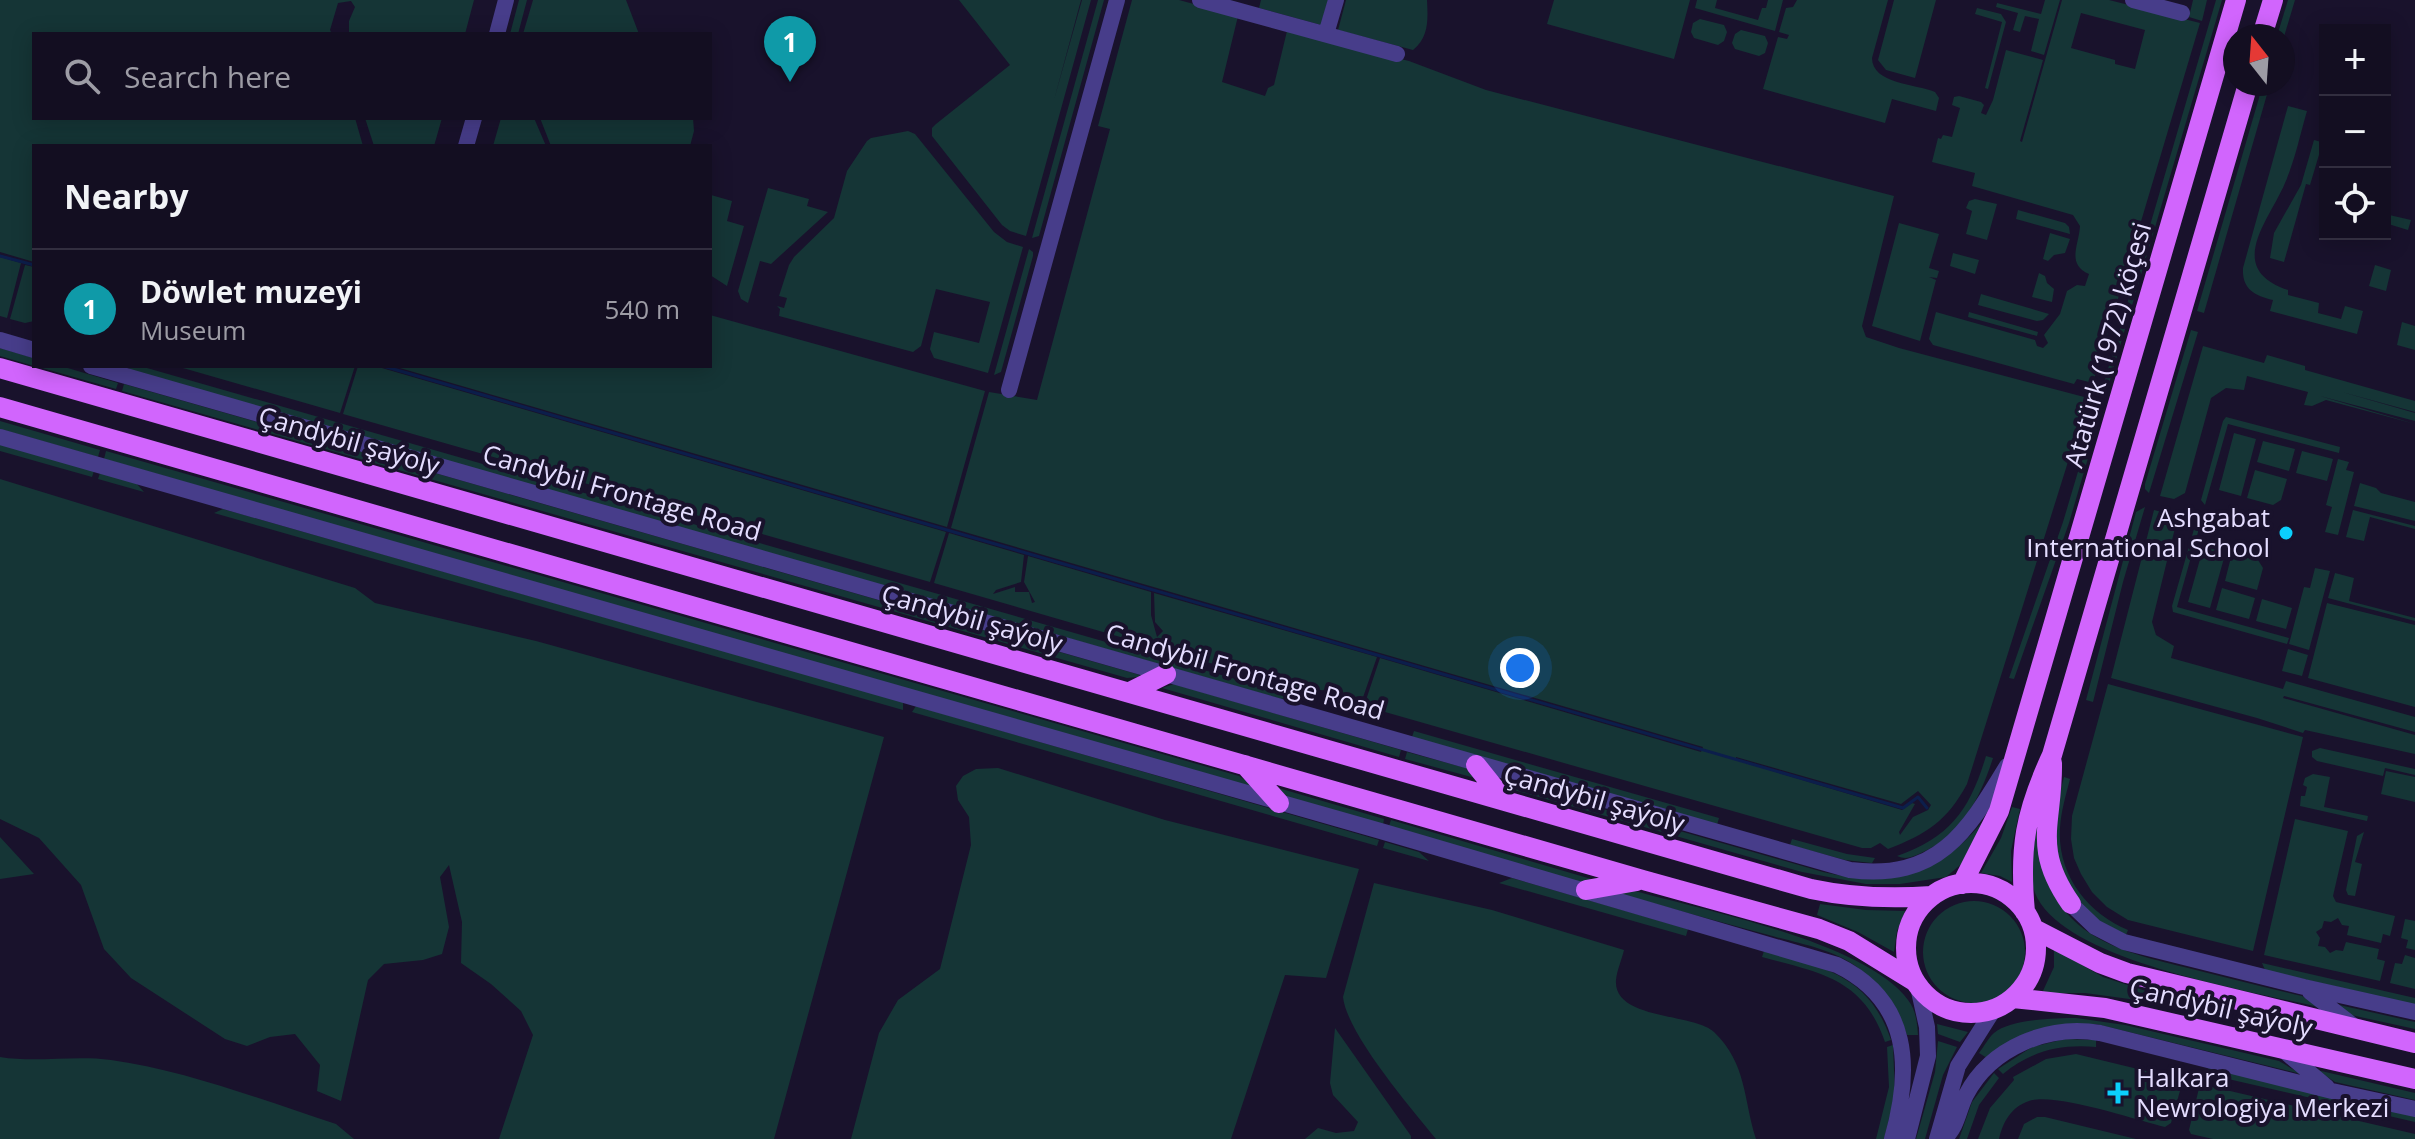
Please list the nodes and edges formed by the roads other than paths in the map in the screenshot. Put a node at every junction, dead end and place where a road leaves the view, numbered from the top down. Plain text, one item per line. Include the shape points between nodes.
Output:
1 (506, 0) edge
2 (1117, 0) edge
3 (1200, 0) edge
4 (1336, 0) edge
5 (2133, 0) edge
6 (2236, 0) edge
7 (2273, 0) edge
8 (2182, 13) dead end
9 (2266, 24) edge
10 (498, 32) edge
11 (1326, 34) junction
12 (1397, 54) dead end
13 (2244, 96) edge
14 (473, 120) edge
15 (467, 144) edge
16 (0, 340) edge
17 (32, 349) edge
18 (0, 368) edge
19 (98, 368) edge
20 (1009, 390) dead end
21 (0, 407) edge
22 (0, 437) edge
23 (1166, 674) junction
24 (1130, 692) junction
25 (2017, 751) junction
26 (2052, 755) junction
27 (1245, 765) junction
28 (1476, 765) junction
29 (1504, 800) junction
30 (1279, 803) junction
31 (1643, 880) junction
32 (1962, 884) junction
33 (1586, 890) junction
34 (1932, 896) junction
35 (2071, 904) joint
36 (2029, 920) junction
37 (1916, 984) junction
38 (2304, 987) junction
39 (2013, 998) junction
40 (1994, 1009) junction
41 (2415, 1012) edge
42 (2359, 1030) junction
43 (2415, 1043) edge
44 (2282, 1049) junction
45 (2415, 1079) edge
46 (2332, 1091) junction
47 (2415, 1109) edge
48 (1892, 1139) edge
49 (1907, 1139) edge
50 (1937, 1139) edge
51 (1944, 1139) edge

1 - 10 street
2 - 20 street
3 - 11 street
4 - 11 street
5 - 8 street
6 - 25 main road, Atatürk (1972) köçesi
7 - 9 main road
11 - 12 street
13 - 26 main road
14 - 15 street
16 - 17 street
18 - 24 main road, Çandybil şaýoly
19 - 23 street, Candybil Frontage Road
21 - 27 main road
22 - 30 street
23 - 24 main road
23 - 28 street, Candybil Frontage Road
24 - 29 main road, Çandybil şaýoly
25 - 28 street, Candybil Frontage Road via 1977,816 1955,840 1930,858 1880,871 1836,866
25 - 32 main road, Atatürk (1972) köçesi via 1994,823
26 - 35 main road via 2047,847 2053,874
26 - 36 main road via 2026,824 2022,861
27 - 30 main road
27 - 31 main road
28 - 29 main road
29 - 34 main road, Çandybil şaýoly via 1811,889 1889,900
30 - 33 street
31 - 33 main road
31 - 37 main road via 1819,929 1849,941
32 - 34 main road
32 - 36 main road via 1998,889 2013,898
33 - 48 street via 1818,958 1866,982 1891,1016 1903,1056 1902,1103
34 - 37 main road via 1919,909 1908,935 1908,963
35 - 38 street via 2115,939
36 - 39 main road via 2034,967
36 - 42 main road, Çandybil şaýoly via 2100,963 2127,973
37 - 40 main road via 1944,1008 1977,1013
37 - 49 street via 1928,1056
38 - 41 street
38 - 42 street
39 - 40 main road
39 - 44 main road, Çandybil şaýoly via 2105,1008
40 - 50 street via 1958,1066
42 - 43 main road, Çandybil şaýoly
44 - 45 main road, Çandybil şaýoly
44 - 46 street
46 - 47 street
46 - 51 street via 2100,1033 2062,1031 1999,1057 1970,1089 1954,1130

